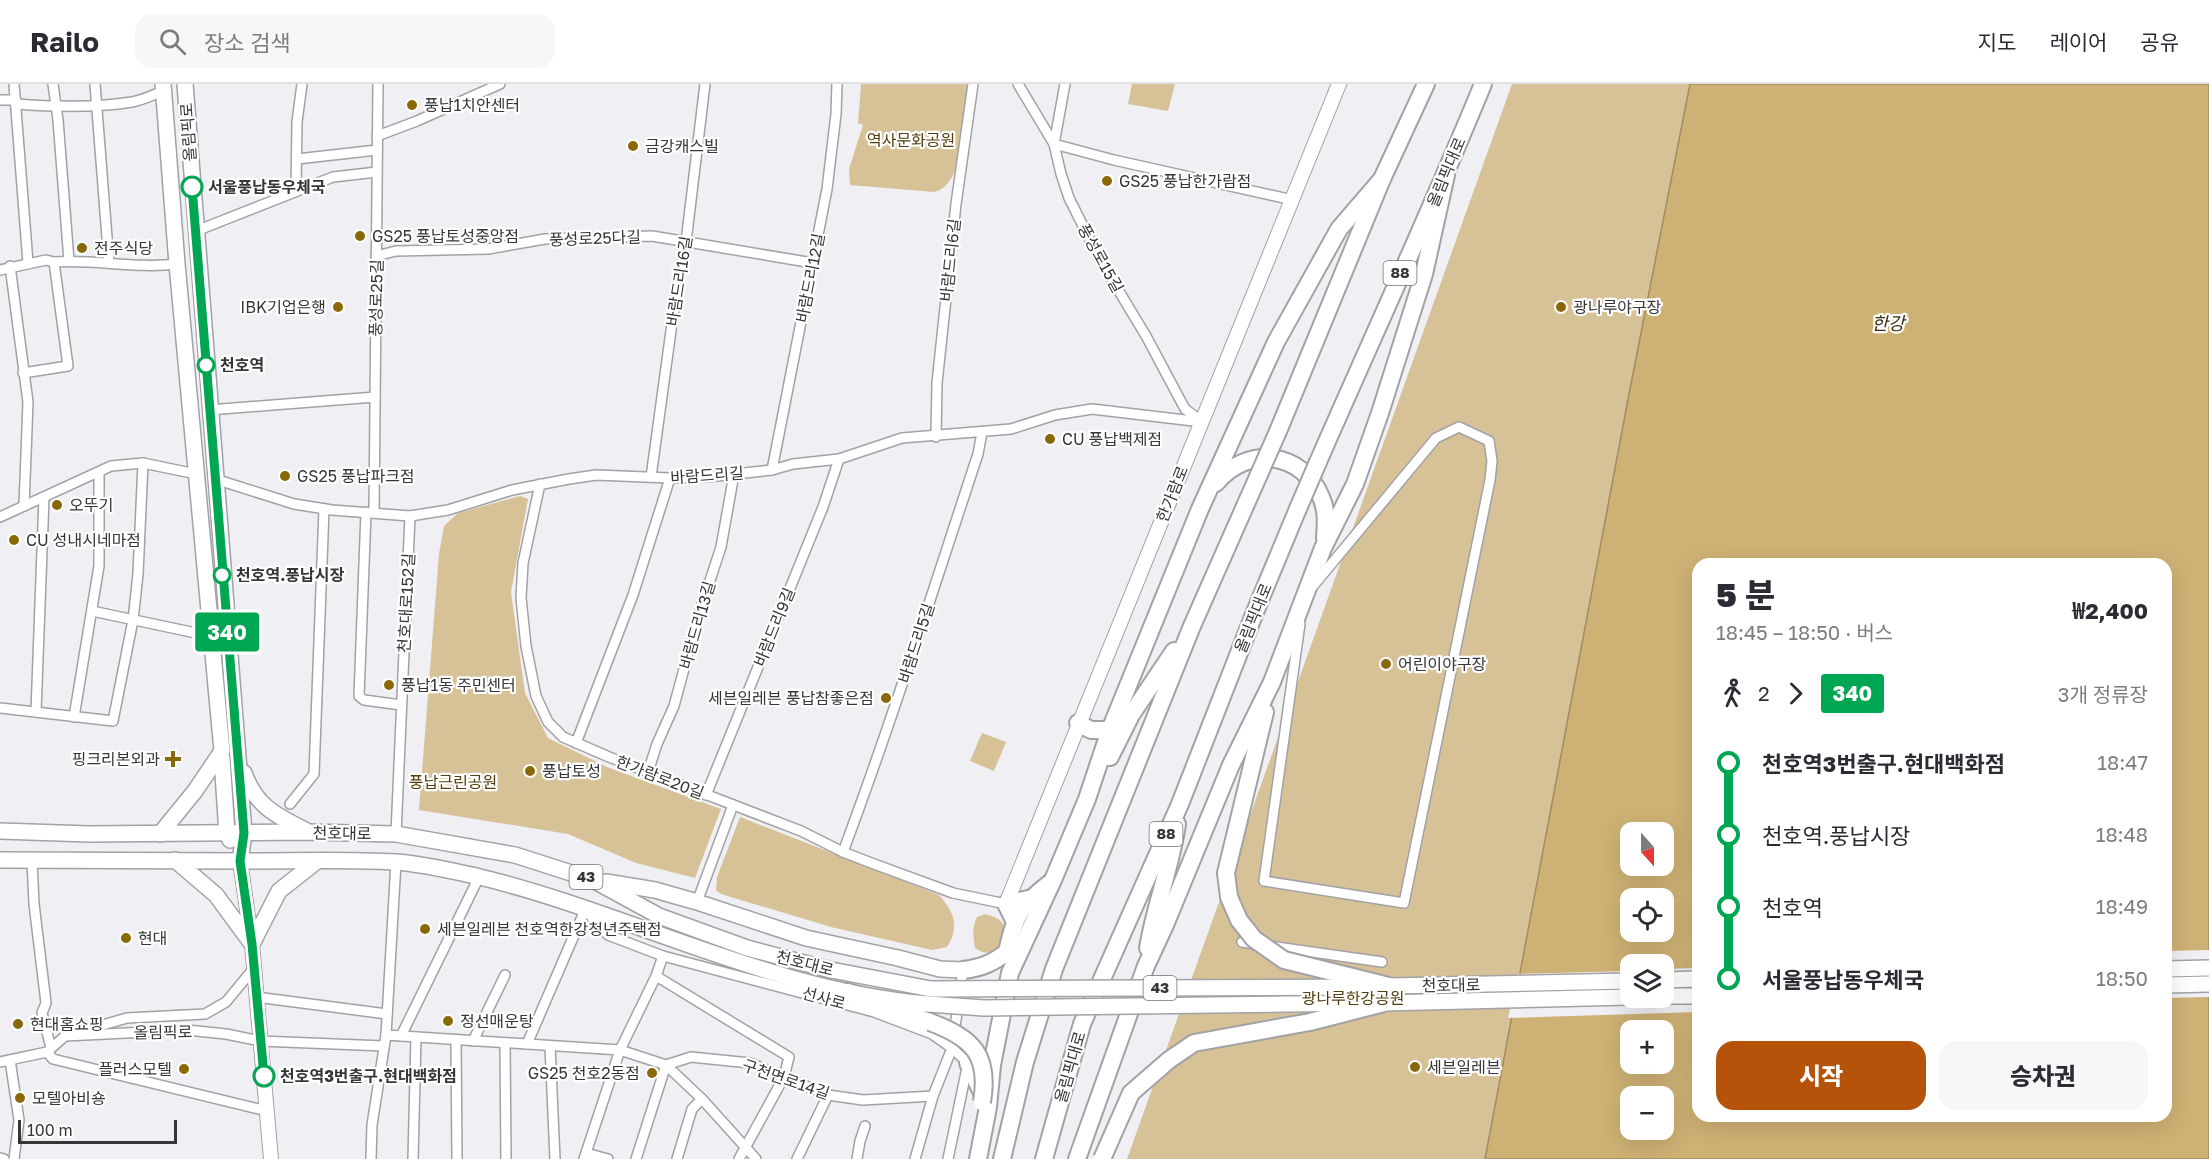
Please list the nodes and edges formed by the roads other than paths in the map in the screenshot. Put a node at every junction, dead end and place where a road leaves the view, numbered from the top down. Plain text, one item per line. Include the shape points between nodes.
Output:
1 (14, 84) edge
2 (53, 84) edge
3 (95, 84) edge
4 (185, 84) edge
5 (302, 84) edge
6 (378, 84) edge
7 (500, 84) edge
8 (705, 84) edge
9 (837, 84) edge
10 (973, 84) edge
11 (1018, 84) edge
12 (1065, 84) edge
13 (1339, 84) edge
14 (1426, 84) edge
15 (1483, 84) edge
16 (163, 88) edge
17 (0, 100) edge
18 (16, 102) junction
19 (97, 105) junction
20 (55, 107) junction
21 (377, 136) junction
22 (1054, 144) junction
23 (377, 150) junction
24 (297, 159) junction
25 (377, 172) junction
26 (1446, 175) junction
27 (1382, 179) junction
28 (296, 191) junction
29 (1293, 200) junction
30 (196, 231) junction
31 (686, 242) junction
32 (376, 256) junction
33 (69, 261) junction
34 (54, 262) junction
35 (28, 263) junction
36 (109, 263) junction
37 (813, 263) junction
38 (177, 264) junction
39 (10, 266) junction
40 (0, 270) edge
41 (23, 373) junction
42 (375, 397) junction
43 (209, 410) junction
44 (1202, 422) junction
45 (982, 432) junction
46 (936, 437) junction
47 (839, 459) junction
48 (142, 463) junction
49 (772, 470) junction
50 (99, 472) junction
51 (196, 474) junction
52 (734, 474) junction
53 (651, 477) junction
54 (670, 478) junction
55 (214, 479) junction
56 (540, 484) junction
57 (44, 497) junction
58 (24, 506) junction
59 (324, 509) junction
60 (1200, 509) junction
61 (370, 512) junction
62 (410, 516) junction
63 (0, 517) edge
64 (1323, 548) junction
65 (1304, 598) junction
66 (92, 611) junction
67 (133, 620) junction
68 (1192, 626) junction
69 (210, 636) junction
70 (1272, 682) junction
71 (400, 705) junction
72 (0, 708) edge
73 (36, 712) junction
74 (74, 717) junction
75 (1078, 723) junction
76 (1110, 730) junction
77 (576, 742) junction
78 (227, 753) junction
79 (648, 772) junction
80 (706, 795) junction
81 (1087, 799) junction
82 (290, 804) dead end
83 (1180, 804) junction
84 (733, 805) junction
85 (0, 831) edge
86 (307, 832) junction
87 (227, 833) junction
88 (244, 833) junction
89 (160, 834) junction
90 (396, 834) junction
91 (843, 852) junction
92 (0, 860) edge
93 (32, 860) junction
94 (175, 860) junction
95 (240, 861) junction
96 (317, 861) junction
97 (396, 862) junction
98 (479, 877) junction
99 (592, 879) junction
100 (1053, 880) junction
101 (1028, 899) junction
102 (697, 902) junction
103 (1006, 904) junction
104 (585, 910) junction
105 (1014, 920) junction
106 (1242, 942) dead end
107 (252, 944) junction
108 (1007, 952) junction
109 (663, 956) junction
110 (1382, 962) dead end
111 (1146, 966) junction
112 (254, 968) junction
113 (2209, 968) edge
114 (2172, 969) edge
115 (963, 970) junction
116 (1010, 973) junction
117 (505, 975) dead end
118 (656, 976) junction
119 (1674, 980) edge
120 (1692, 980) edge
121 (1620, 982) edge
122 (2209, 984) edge
123 (2172, 985) edge
124 (848, 992) junction
125 (1387, 995) junction
126 (929, 996) junction
127 (1674, 996) edge
128 (1692, 996) edge
129 (256, 997) junction
130 (1620, 997) edge
131 (387, 1014) junction
132 (386, 1035) junction
133 (65, 1036) junction
134 (401, 1036) junction
135 (416, 1037) junction
136 (456, 1040) junction
137 (261, 1041) junction
138 (473, 1041) junction
139 (505, 1043) junction
140 (527, 1044) junction
141 (384, 1046) junction
142 (550, 1046) junction
143 (952, 1048) junction
144 (49, 1050) junction
145 (620, 1050) junction
146 (10, 1060) junction
147 (0, 1062) edge
148 (968, 1063) junction
149 (666, 1065) junction
150 (784, 1077) junction
151 (828, 1095) junction
152 (933, 1096) junction
153 (702, 1099) junction
154 (985, 1104) junction
155 (267, 1111) junction
156 (866, 1126) dead end
157 (744, 1147) junction
158 (585, 1156) edge
159 (14, 1159) edge
160 (271, 1159) edge
161 (371, 1159) edge
162 (413, 1159) edge
163 (457, 1159) edge
164 (506, 1159) edge
165 (555, 1159) edge
166 (608, 1159) edge
167 (636, 1159) edge
168 (677, 1159) edge
169 (739, 1159) edge
170 (756, 1159) edge
171 (797, 1159) edge
172 (857, 1159) edge
173 (915, 1159) edge
174 (948, 1159) edge
175 (971, 1159) edge
176 (978, 1159) edge
177 (1002, 1159) edge
178 (1044, 1159) edge
179 (1077, 1159) edge
180 (1102, 1159) edge

1 - 18 street
2 - 20 street
3 - 19 street
4 - 30 main road, 올림픽로
5 - 24 street
6 - 21 street, 풍성로25길
7 - 21 street
8 - 31 street, 바람드리16길
9 - 37 street, 바람드리12길 via 827,189
10 - 46 street, 바람드리6길 via 938,371
11 - 22 street, 풍성로15길
12 - 22 street
13 - 29 street, 한가람로
14 - 27 highway
15 - 26 highway, 올림픽대로 / 88
16 - 19 street via 134,101
16 - 38 main road, 올림픽로
17 - 18 street
18 - 20 street
18 - 35 street
19 - 20 street
19 - 36 street
20 - 33 street
21 - 23 street, 풍성로25길
22 - 29 street
22 - 44 street, 풍성로15길 via 1069,198 1099,258 1185,409
23 - 24 street
23 - 25 street, 풍성로25길
24 - 28 street
25 - 28 street via 333,177
25 - 32 street, 풍성로25길
26 - 64 highway via 1424,274 1380,413 1354,484
26 - 83 highway, 올림픽대로 / 88, bridge via 1318,462
27 - 60 highway via 1339,229 1287,322
27 - 68 highway, bridge
28 - 30 street
29 - 44 street, 한가람로
30 - 43 main road, 올림픽로
31 - 32 street, 풍성로25다길 via 652,237 545,239 488,249 396,251
31 - 37 street, 풍성로25다길
31 - 53 street, 바람드리16길
32 - 42 street, 풍성로25길
33 - 34 street
33 - 36 street
34 - 35 street
34 - 41 street via 68,366
35 - 39 street
36 - 38 street
37 - 49 street, 바람드리12길
38 - 51 main road, 올림픽로
39 - 40 street
39 - 41 street
41 - 58 street via 28,402
42 - 43 street
42 - 61 street, 풍성로25길
43 - 55 main road, 올림픽로
44 - 45 street, 바람드리길 via 1092,409
44 - 75 street, 한가람로
45 - 46 street, 바람드리길
45 - 91 street, 바람드리5길 via 922,624
46 - 47 street, 바람드리길 via 902,438
47 - 49 street, 바람드리길
47 - 80 street, 바람드리9길 via 824,507
48 - 50 street via 111,466
48 - 51 street
48 - 67 street
49 - 52 street, 바람드리길
50 - 57 street
50 - 66 street via 99,566
51 - 69 main road, 올림픽로
52 - 54 street, 바람드리길
52 - 79 street, 바람드리13길 via 721,547 674,706
53 - 54 street, 바람드리길
53 - 56 street, 바람드리길 via 596,475
54 - 77 street via 633,595
55 - 59 street, 바람드리길 via 294,504
55 - 78 main road, 올림픽로
56 - 62 street, 바람드리길 via 448,510
56 - 77 street, 한가람로20길 via 523,563 521,598 536,696 548,722
57 - 58 street
57 - 73 street
58 - 63 street
59 - 61 street, 바람드리길
59 - 82 street via 314,774
60 - 64 highway via 1225,472 1238,463 1251,458 1287,462 1305,474 1321,497 1326,512
60 - 76 highway
61 - 62 street, 바람드리길
61 - 71 street, 풍성로25길 via 359,696
62 - 71 street, 천호대로152길
64 - 65 highway
65 - 65 street via 1436,438 1459,427 1489,441 1490,480 1404,903 1264,881
65 - 70 highway
66 - 67 street
66 - 74 street
67 - 69 street
67 - 74 street via 113,721
68 - 81 highway via 1131,715
68 - 177 highway via 1054,969 1025,1062
69 - 78 main road, 올림픽로
70 - 111 highway via 1231,765
70 - 125 highway, bridge via 1226,873 1229,897 1239,920 1254,939 1284,960
71 - 90 street, 천호대로152길
72 - 73 street
73 - 74 street
75 - 76 highway via 1091,730
75 - 103 street, 한가람로
76 - 81 highway
77 - 79 street, 한가람로20길
78 - 86 main road via 265,807
78 - 87 main road, 올림픽로
78 - 88 main road, 올림픽로 via 239,780
78 - 89 main road
79 - 80 street, 한가람로20길
80 - 84 street, 한가람로20길
81 - 100 highway
83 - 111 highway via 1173,850 1153,917
83 - 178 highway, 올림픽대로 / 88 via 1082,1024
84 - 91 street, 한가람로20길
84 - 102 street
85 - 89 main road, 천호대로 / 43
86 - 88 main road, 천호대로 / 43
86 - 90 main road, 천호대로 / 43
87 - 88 main road, 천호대로 / 43
87 - 89 main road, 천호대로 / 43
87 - 95 main road, 올림픽로
88 - 95 main road, 올림픽로
90 - 99 main road, 천호대로 / 43 via 515,855
91 - 103 street, 한가람로20길 via 953,894
92 - 93 main road, 천호대로
93 - 94 main road, 천호대로
93 - 144 street via 46,1003 42,1013
94 - 95 main road, 천호대로
94 - 107 main road via 216,895
95 - 96 main road, 천호대로 / 43
95 - 107 street, 올림픽로
96 - 97 main road, 천호대로 / 43
96 - 107 main road via 279,891
97 - 98 main road, 천호대로 / 43
97 - 131 street
98 - 104 main road, 천호대로 / 43
98 - 134 street
99 - 102 main road
99 - 126 main road, 천호대로 / 43 via 659,916 747,948
100 - 101 highway
100 - 116 highway
101 - 103 highway
101 - 105 highway
102 - 115 main road via 806,939 940,969
103 - 105 highway
104 - 109 street, 선사로 via 608,935
104 - 124 main road, 천호대로 / 43 via 740,962
104 - 140 street
105 - 108 highway
106 - 110 street
107 - 112 street, 올림픽로
108 - 115 highway via 992,963
108 - 116 highway
109 - 118 street
109 - 143 street, 선사로 via 874,1011 932,1035
111 - 179 highway
112 - 129 street, 올림픽로
112 - 133 street via 226,1002 205,1014 127,1018
113 - 114 main road
115 - 143 street
116 - 154 highway
117 - 138 street
118 - 145 street
118 - 150 street via 789,1057
119 - 120 main road
121 - 125 main road, 천호대로 / 43
122 - 123 main road
124 - 126 main road, 천호대로 / 43
124 - 154 highway, bridge via 955,1032 969,1043 985,1071
125 - 126 main road, 천호대로 / 43, bridge via 984,1008
125 - 130 main road, 천호대로 / 43
125 - 180 highway, bridge via 1310,1022 1194,1043 1131,1093
127 - 128 main road
129 - 131 street
129 - 137 street, 올림픽로
131 - 132 street
132 - 134 street
132 - 141 street
133 - 137 street, 올림픽로 via 187,1030
133 - 144 street
134 - 135 street
135 - 136 street
135 - 162 street
136 - 138 street
136 - 163 street
137 - 141 street
137 - 155 street, 올림픽로
138 - 139 street
139 - 140 street
139 - 164 street
140 - 142 street
141 - 161 street
142 - 145 street
142 - 165 street
143 - 148 street, 선사로
143 - 152 street
144 - 146 street
144 - 155 street via 53,1059
145 - 149 street
145 - 158 street
146 - 147 street
146 - 159 street via 19,1120
148 - 154 highway
148 - 174 street
149 - 150 street, 구천면로14길 via 691,1057 750,1063
149 - 153 street
149 - 167 street
150 - 151 street, 구천면로14길
150 - 157 street
151 - 152 street, 구천면로14길 via 863,1101
151 - 171 street
152 - 173 street
153 - 157 street
153 - 168 street via 692,1109
154 - 175 highway
154 - 176 highway
155 - 160 street, 올림픽로
156 - 172 street
157 - 169 street
157 - 170 street
158 - 166 street

